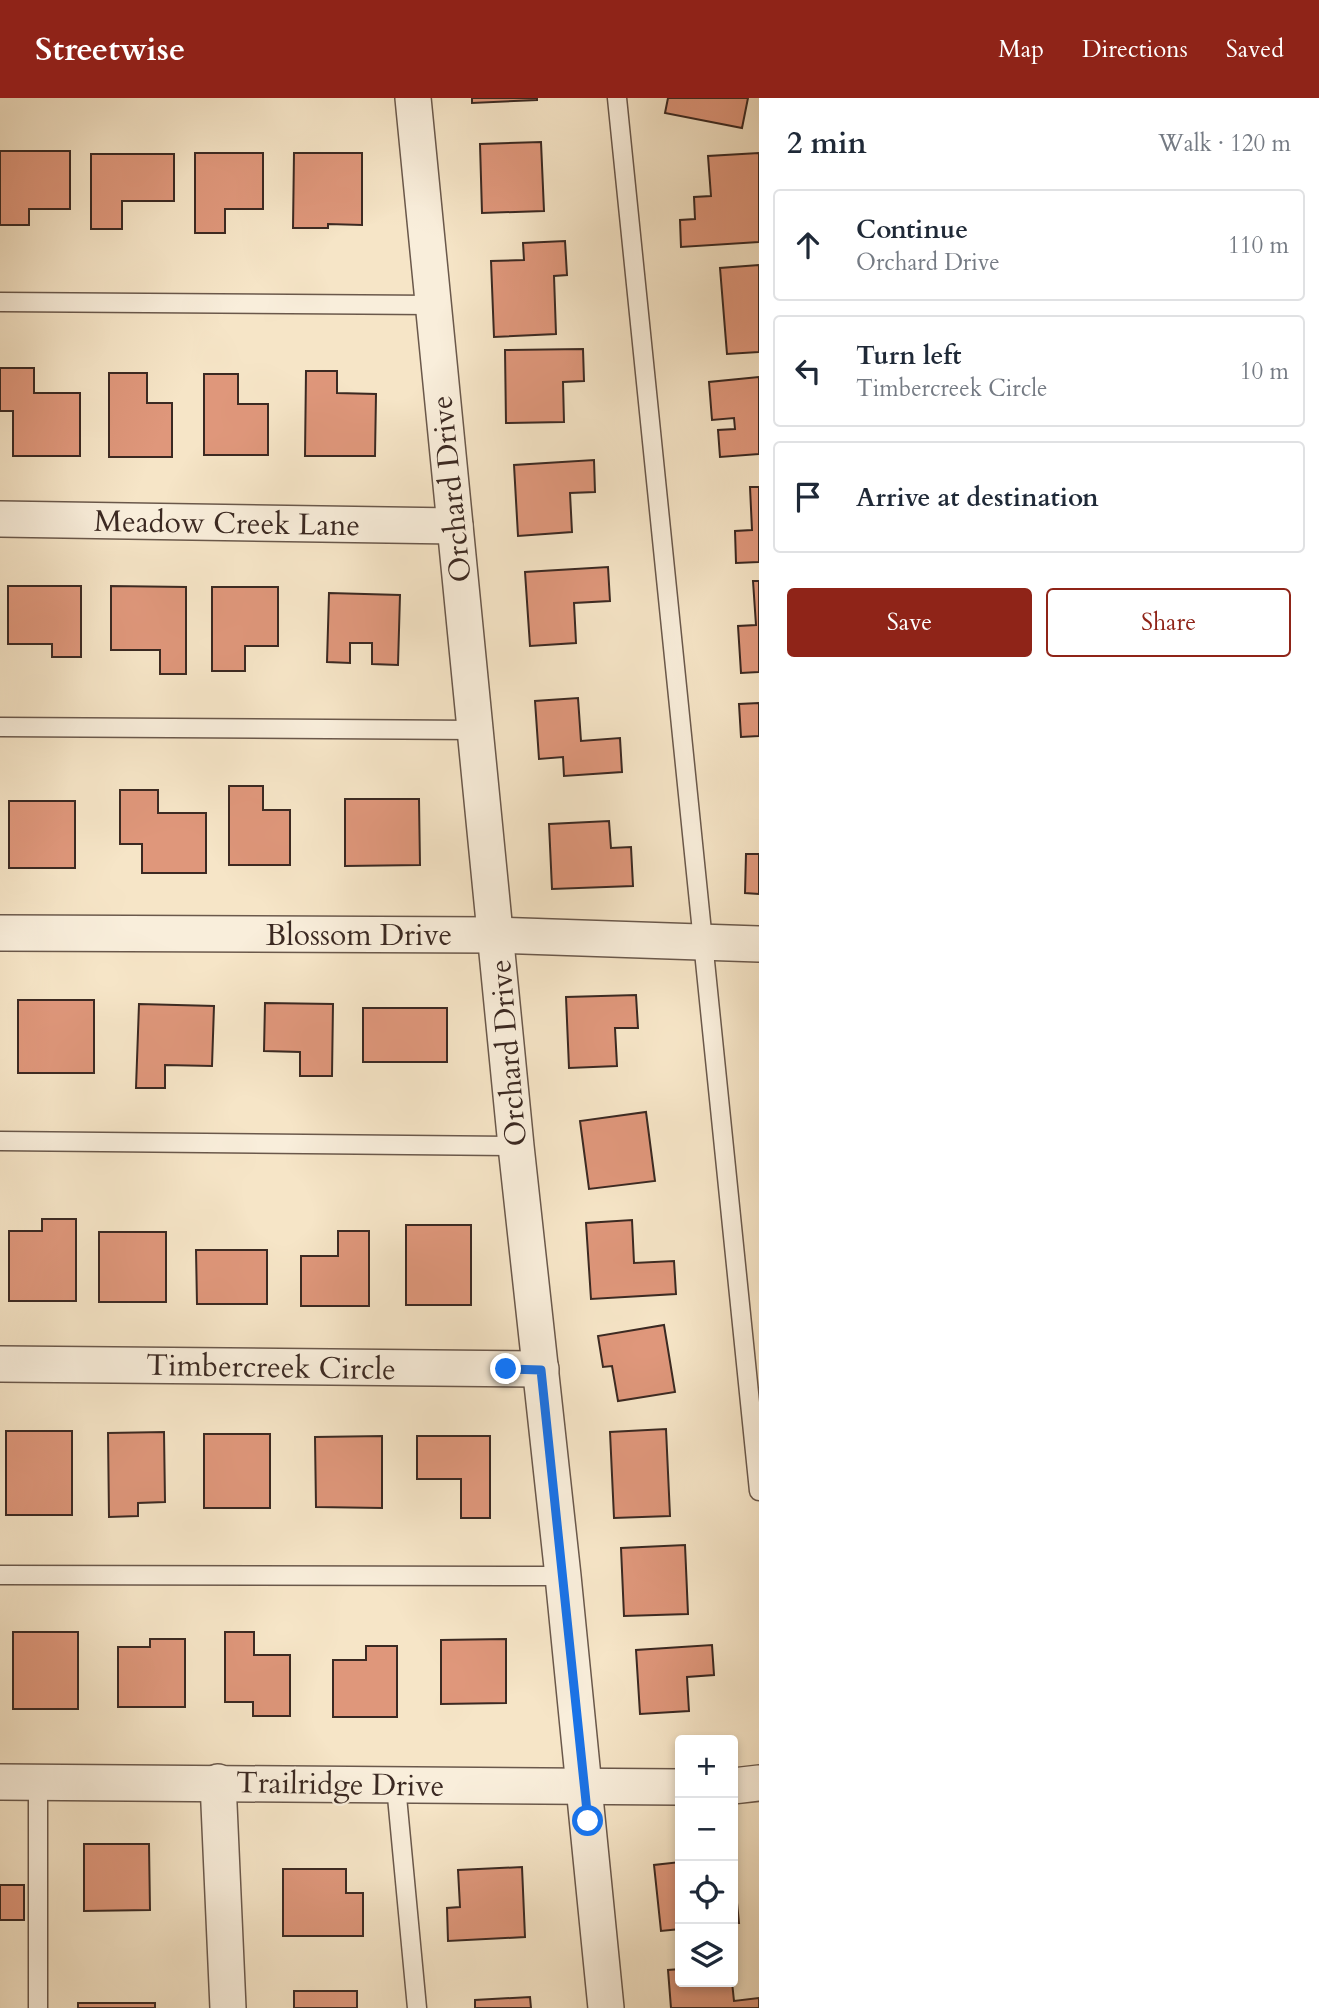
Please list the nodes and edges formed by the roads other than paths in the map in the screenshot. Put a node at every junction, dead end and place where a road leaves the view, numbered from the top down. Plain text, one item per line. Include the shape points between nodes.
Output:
1 (413, 98) edge
2 (617, 98) edge
3 (0, 302) edge
4 (433, 305) junction
5 (0, 519) edge
6 (455, 526) junction
7 (0, 727) edge
8 (476, 730) junction
9 (0, 933) edge
10 (496, 935) junction
11 (704, 942) junction
12 (759, 944) edge
13 (0, 1140) edge
14 (516, 1146) junction
15 (0, 1364) edge
16 (541, 1370) junction
17 (759, 1491) edge
18 (0, 1574) edge
19 (563, 1576) junction
20 (0, 1782) edge
21 (38, 1782) junction
22 (218, 1782) junction
23 (759, 1783) edge
24 (738, 1785) edge
25 (396, 1786) junction
26 (675, 1787) edge
27 (585, 1788) junction
28 (38, 2008) edge
29 (228, 2008) edge
30 (417, 2008) edge
31 (606, 2008) edge

1 - 4 street, Orchard Drive
2 - 11 lane
3 - 4 lane
4 - 6 street, Orchard Drive
5 - 6 street, Meadow Creek Lane
6 - 8 street, Orchard Drive
7 - 8 lane
8 - 10 street, Orchard Drive
9 - 10 street, Blossom Drive
10 - 11 street, Blossom Drive
10 - 14 street, Orchard Drive
11 - 12 street, Blossom Drive
11 - 17 lane
13 - 14 lane
14 - 16 street, Orchard Drive
15 - 16 street, Timbercreek Circle
16 - 19 street, Orchard Drive
18 - 19 lane
19 - 27 street, Orchard Drive
20 - 21 street, Trailridge Drive
21 - 22 street, Trailridge Drive
21 - 28 lane
22 - 25 street, Trailridge Drive
22 - 29 street
23 - 24 street
25 - 27 street, Trailridge Drive
25 - 30 lane
26 - 27 street, Trailridge Drive
27 - 31 street, Orchard Drive

